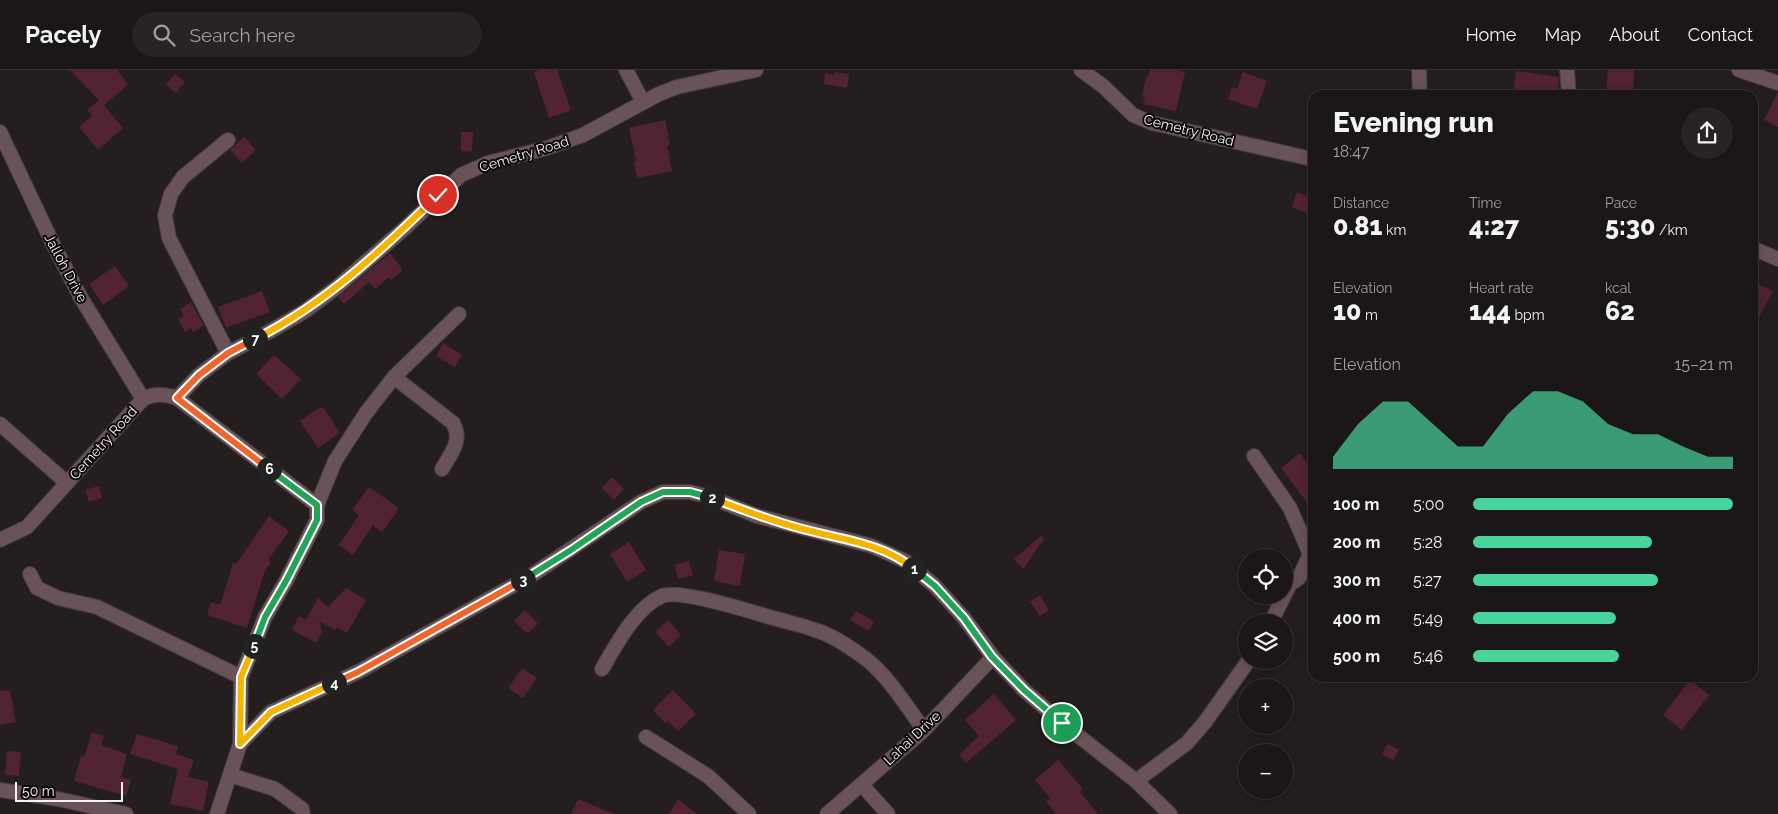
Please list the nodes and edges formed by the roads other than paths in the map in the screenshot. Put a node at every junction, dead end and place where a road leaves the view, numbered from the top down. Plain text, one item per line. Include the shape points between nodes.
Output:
1 (626, 70) edge
2 (756, 70) edge
3 (1081, 70) edge
4 (1419, 70) edge
5 (1568, 70) edge
6 (1739, 70) edge
7 (1778, 83) edge
8 (1420, 90) edge
9 (1569, 90) edge
10 (643, 102) junction
11 (0, 132) edge
12 (228, 140) dead end
13 (1308, 158) edge
14 (1758, 250) edge
15 (1778, 257) edge
16 (459, 314) dead end
17 (228, 353) junction
18 (394, 377) junction
19 (177, 398) junction
20 (143, 399) junction
21 (0, 424) edge
22 (1254, 456) dead end
23 (442, 469) dead end
24 (67, 483) junction
25 (317, 505) junction
26 (0, 540) edge
27 (1308, 549) edge
28 (1308, 566) edge
29 (30, 574) dead end
30 (1306, 579) edge
31 (1275, 614) edge
32 (992, 657) junction
33 (602, 669) dead end
34 (1243, 669) edge
35 (241, 677) junction
36 (924, 730) junction
37 (646, 738) dead end
38 (240, 744) junction
39 (230, 775) junction
40 (1136, 781) junction
41 (862, 785) junction
42 (0, 790) edge
43 (126, 814) edge
44 (217, 814) edge
45 (303, 814) edge
46 (749, 814) edge
47 (827, 814) edge
48 (888, 814) edge
49 (1170, 814) edge

1 - 10 street
2 - 10 street, Cemetry Road via 677,87
3 - 13 street, Cemetry Road via 1133,115 1152,123
4 - 8 street
5 - 9 street
6 - 7 street
10 - 17 street, Cemetry Road via 583,135 488,163 461,175 337,287 305,311
11 - 20 street, Jalloh Drive via 81,298
12 - 17 street via 183,177 171,194 165,215 169,238
14 - 15 street
16 - 18 street
17 - 19 street, Cemetry Road via 199,375
18 - 23 street via 453,423 458,432 457,442
18 - 25 street via 335,461
19 - 20 street, Cemetry Road via 163,394
19 - 25 street
20 - 24 street, Cemetry Road
21 - 24 street
22 - 27 street via 1290,508
24 - 26 street, Cemetry Road via 27,527
25 - 35 street via 317,520 265,617
28 - 30 street
29 - 35 street via 37,588 58,598 97,607
30 - 31 street via 1290,584
32 - 36 street, Lahai Drive
32 - 38 street via 964,618 935,586 905,561 872,546 757,516 710,497 690,492 663,492 641,502 556,560 487,600 358,672 271,712
32 - 40 street via 1036,701
33 - 36 street via 618,641 647,604 664,595 719,603 810,628 847,646 868,660
34 - 40 street via 1186,743
35 - 38 street
36 - 41 street, Lahai Drive
37 - 46 street via 708,776
38 - 39 street
39 - 44 street
39 - 45 street via 275,789 302,809
40 - 49 street
41 - 47 street, Lahai Drive
41 - 48 street
42 - 43 street

